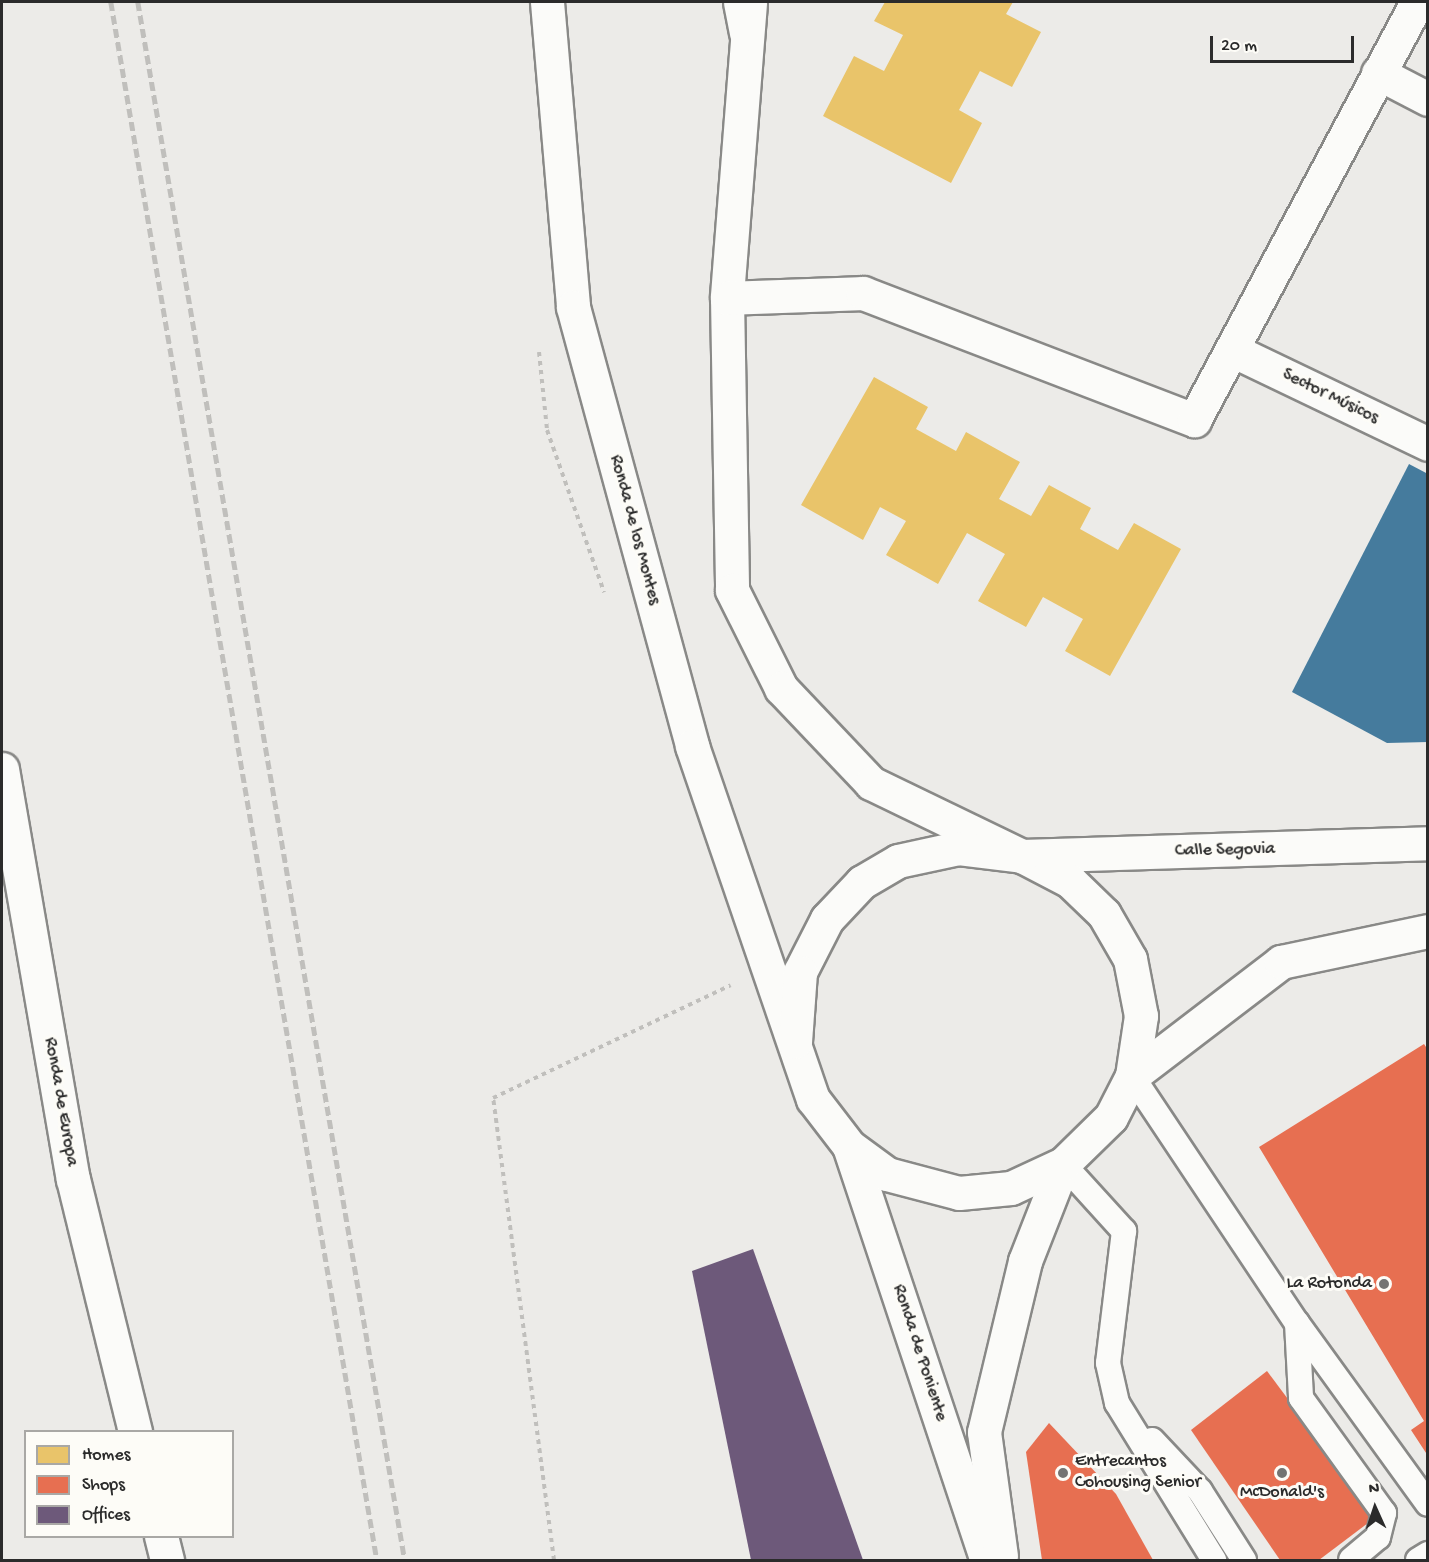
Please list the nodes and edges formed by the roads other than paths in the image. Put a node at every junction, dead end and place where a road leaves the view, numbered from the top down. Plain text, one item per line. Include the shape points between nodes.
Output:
1 (547, 2) edge
2 (740, 2) edge
3 (1418, 2) edge
4 (748, 17) edge
5 (1378, 73) junction
6 (1428, 99) edge
7 (727, 298) junction
8 (1232, 350) junction
9 (1428, 444) edge
10 (2, 769) edge
11 (1428, 843) edge
12 (1022, 855) junction
13 (1428, 930) edge
14 (795, 1042) junction
15 (1132, 1076) junction
16 (849, 1146) junction
17 (1063, 1164) junction
18 (1297, 1323) junction
19 (1117, 1403) junction
20 (135, 1430) edge
21 (1428, 1504) edge
22 (162, 1538) edge
23 (1428, 1554) edge
24 (167, 1560) edge
25 (987, 1560) edge
26 (1002, 1560) edge
27 (1214, 1560) edge
28 (1244, 1560) edge
29 (1351, 1560) edge
30 (1418, 1560) edge

1 - 14 street, Ronda de los Montes via 573,307 692,746
2 - 4 street
3 - 5 street
4 - 7 street
5 - 6 street
5 - 8 street
7 - 8 street via 862,293 1194,420
7 - 12 street via 732,591 781,688 871,783
8 - 9 street, Sector Músicos
10 - 20 street, Ronda de Europa via 74,1179
11 - 12 street, Calle Segovia
12 - 14 street via 958,848 898,861 862,882 827,919 800,972
12 - 15 street via 1070,881 1087,897 1104,914 1130,959 1141,1016
13 - 15 street via 1281,962
14 - 16 street, Ronda de los Montes via 813,1099
15 - 17 street via 1111,1117
15 - 18 lane
16 - 17 street via 887,1174 959,1193 1011,1188
16 - 25 street, Ronda de Poniente
17 - 19 lane via 1124,1231 1108,1364
17 - 26 street via 1025,1261 984,1432
18 - 21 lane
18 - 29 lane via 1301,1398 1384,1513 1378,1537
19 - 27 lane
19 - 28 lane via 1200,1491
22 - 24 street
23 - 30 lane

